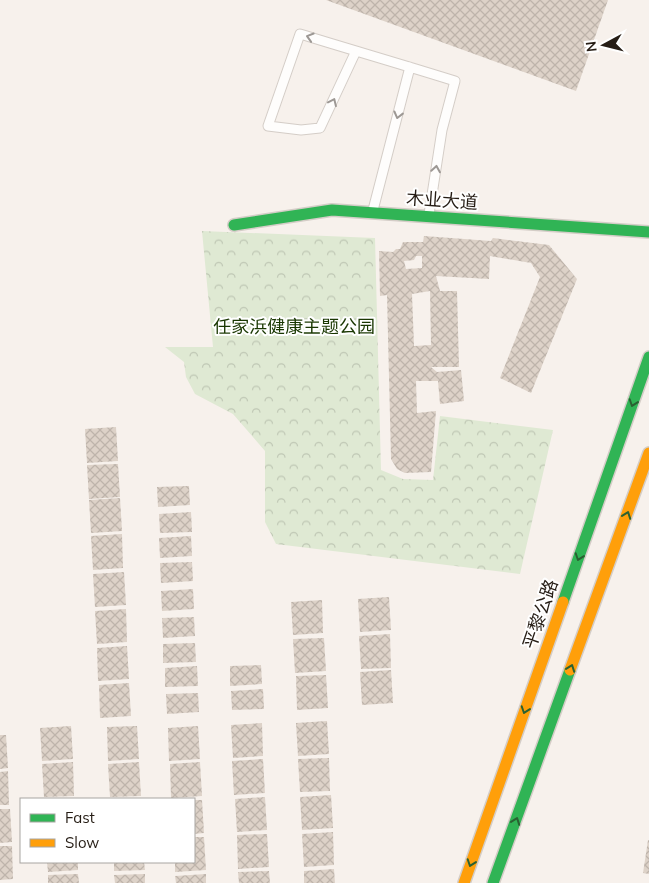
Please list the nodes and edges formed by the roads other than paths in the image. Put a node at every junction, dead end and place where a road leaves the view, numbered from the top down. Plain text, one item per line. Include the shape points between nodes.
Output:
1 (356, 51) junction
2 (410, 67) junction
3 (373, 213) junction
4 (428, 217) junction
5 (234, 225) dead end
6 (649, 232) edge
7 (649, 358) edge
8 (649, 453) edge
9 (464, 883) edge
10 (493, 883) edge

1 -> 1 lane via 300,34 268,126 301,130 320,128
1 - 2 lane
2 -> 3 lane
4 -> 2 lane via 442,130 456,81
3 - 4 main road, 木业大道
3 - 5 main road, 木业大道 via 332,210
4 - 6 main road, 木业大道
7 -> 9 main road, 平黎公路
10 -> 8 main road

